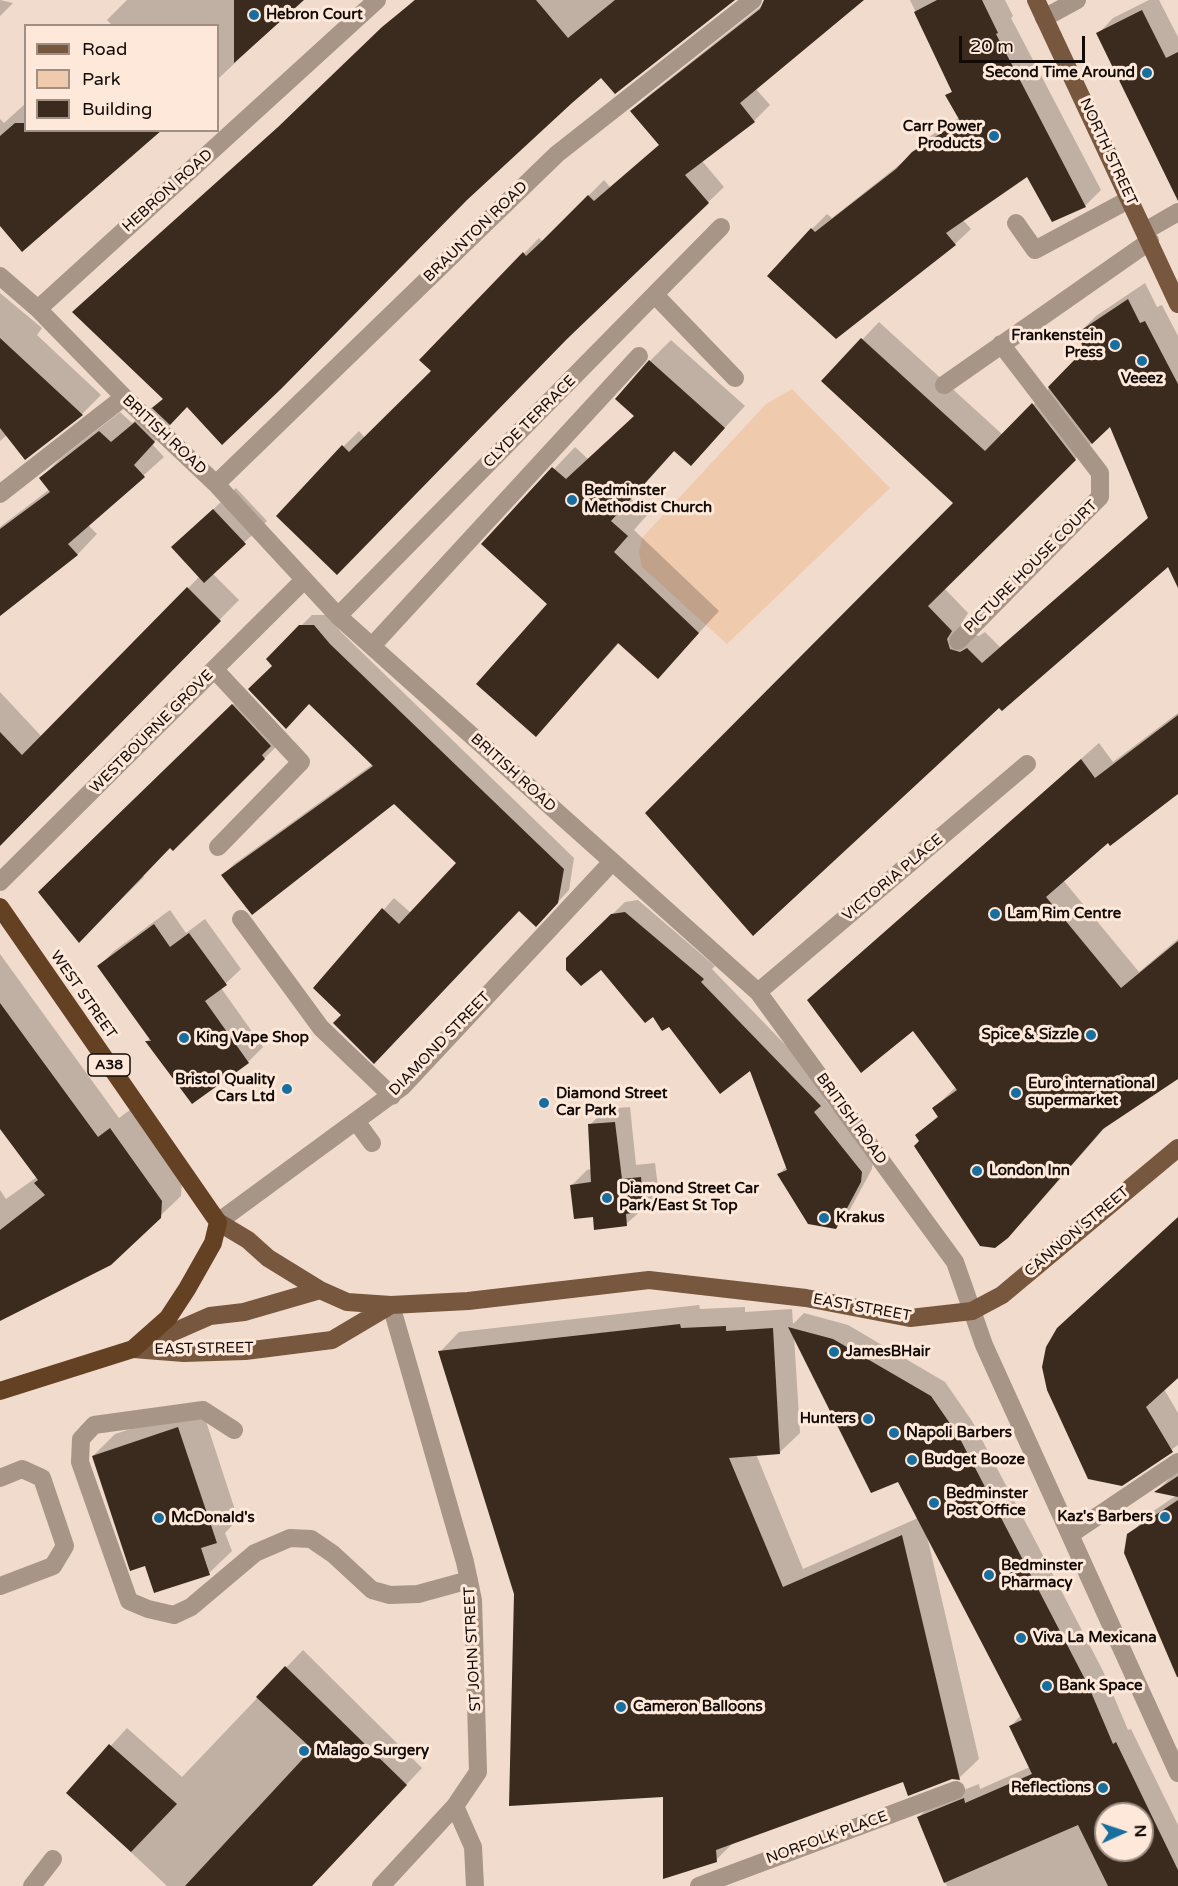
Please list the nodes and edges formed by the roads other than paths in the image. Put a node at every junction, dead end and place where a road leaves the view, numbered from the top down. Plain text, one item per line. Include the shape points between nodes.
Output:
1 (377, 0) edge
2 (753, 0) edge
3 (1036, 0) edge
4 (1077, 0) edge
5 (1044, 18) junction
6 (1130, 199) junction
7 (1178, 212) edge
8 (1016, 223) dead end
9 (721, 227) dead end
10 (1147, 236) junction
11 (0, 276) edge
12 (656, 296) junction
13 (1178, 304) edge
14 (38, 309) junction
15 (1002, 344) junction
16 (639, 356) dead end
17 (735, 378) dead end
18 (944, 385) dead end
19 (124, 398) junction
20 (216, 484) junction
21 (0, 494) edge
22 (303, 580) junction
23 (338, 616) junction
24 (958, 640) dead end
25 (372, 646) junction
26 (214, 669) junction
27 (1027, 764) dead end
28 (218, 847) dead end
29 (611, 863) junction
30 (0, 882) edge
31 (0, 907) edge
32 (241, 919) dead end
33 (758, 992) junction
34 (392, 1096) junction
35 (356, 1121) junction
36 (372, 1143) dead end
37 (1178, 1148) edge
38 (218, 1222) junction
39 (320, 1290) junction
40 (391, 1305) junction
41 (972, 1311) junction
42 (133, 1349) junction
43 (0, 1391) edge
44 (234, 1430) dead end
45 (1178, 1462) edge
46 (0, 1478) edge
47 (1071, 1534) junction
48 (469, 1580) junction
49 (0, 1586) edge
50 (1178, 1773) edge
51 (956, 1790) dead end
52 (455, 1806) junction
53 (53, 1859) dead end
54 (32, 1886) edge
55 (381, 1886) edge
56 (475, 1886) edge
57 (699, 1886) edge

1 - 14 street, HEBRON ROAD
2 - 20 street, BRAUNTON ROAD via 556,154
3 - 5 main road, NORTH STREET
4 - 5 street
5 - 6 main road, NORTH STREET
6 - 8 street via 1035,250
6 - 10 main road, NORTH STREET
7 - 10 street
9 - 12 street, CLYDE TERRACE
10 - 13 main road, NORTH STREET
10 - 15 street
11 - 14 street, BRITISH ROAD
12 - 17 street
12 - 23 street, CLYDE TERRACE
14 - 19 street, BRITISH ROAD
15 - 18 street
15 - 24 street, PICTURE HOUSE COURT via 1100,473 1100,497
16 - 25 street
19 - 20 street, BRITISH ROAD
19 - 21 street
20 - 22 street, BRITISH ROAD
22 - 23 street, BRITISH ROAD
22 - 26 street, WESTBOURNE GROVE
23 - 25 street, BRITISH ROAD
25 - 29 street, BRITISH ROAD
26 - 28 street via 301,762
26 - 30 street, WESTBOURNE GROVE
27 - 33 street, VICTORIA PLACE
29 - 33 street, BRITISH ROAD
29 - 34 street, DIAMOND STREET
31 - 38 highway, WEST STREET / A38
32 - 34 street via 321,1028
33 - 41 street, BRITISH ROAD via 955,1262
34 - 35 street, DIAMOND STREET
35 - 36 street
35 - 38 street, DIAMOND STREET
37 - 41 main road, CANNON STREET via 1002,1295
38 - 39 main road, EAST STREET
38 - 42 highway via 213,1243 188,1289 168,1318
39 - 40 main road, EAST STREET via 347,1302
39 - 42 main road, EAST STREET via 244,1312 210,1316
40 - 41 main road, EAST STREET via 468,1301 649,1280 806,1298 910,1318
40 - 42 main road, EAST STREET via 332,1340 245,1351 184,1353
40 - 48 street, ST JOHN STREET
41 - 47 street
42 - 43 highway
44 - 48 street via 203,1410 94,1425 81,1439 80,1462 129,1601 174,1615 191,1607 255,1553 290,1538 310,1539 333,1554 372,1590 390,1595 418,1594
45 - 47 street
46 - 49 street via 22,1469 42,1478 65,1546 52,1566
47 - 50 street
48 - 52 street, ST JOHN STREET via 473,1600 478,1772
51 - 57 street, NORFOLK PLACE
52 - 55 street, ST JOHN STREET
52 - 56 street via 473,1847
53 - 54 street

